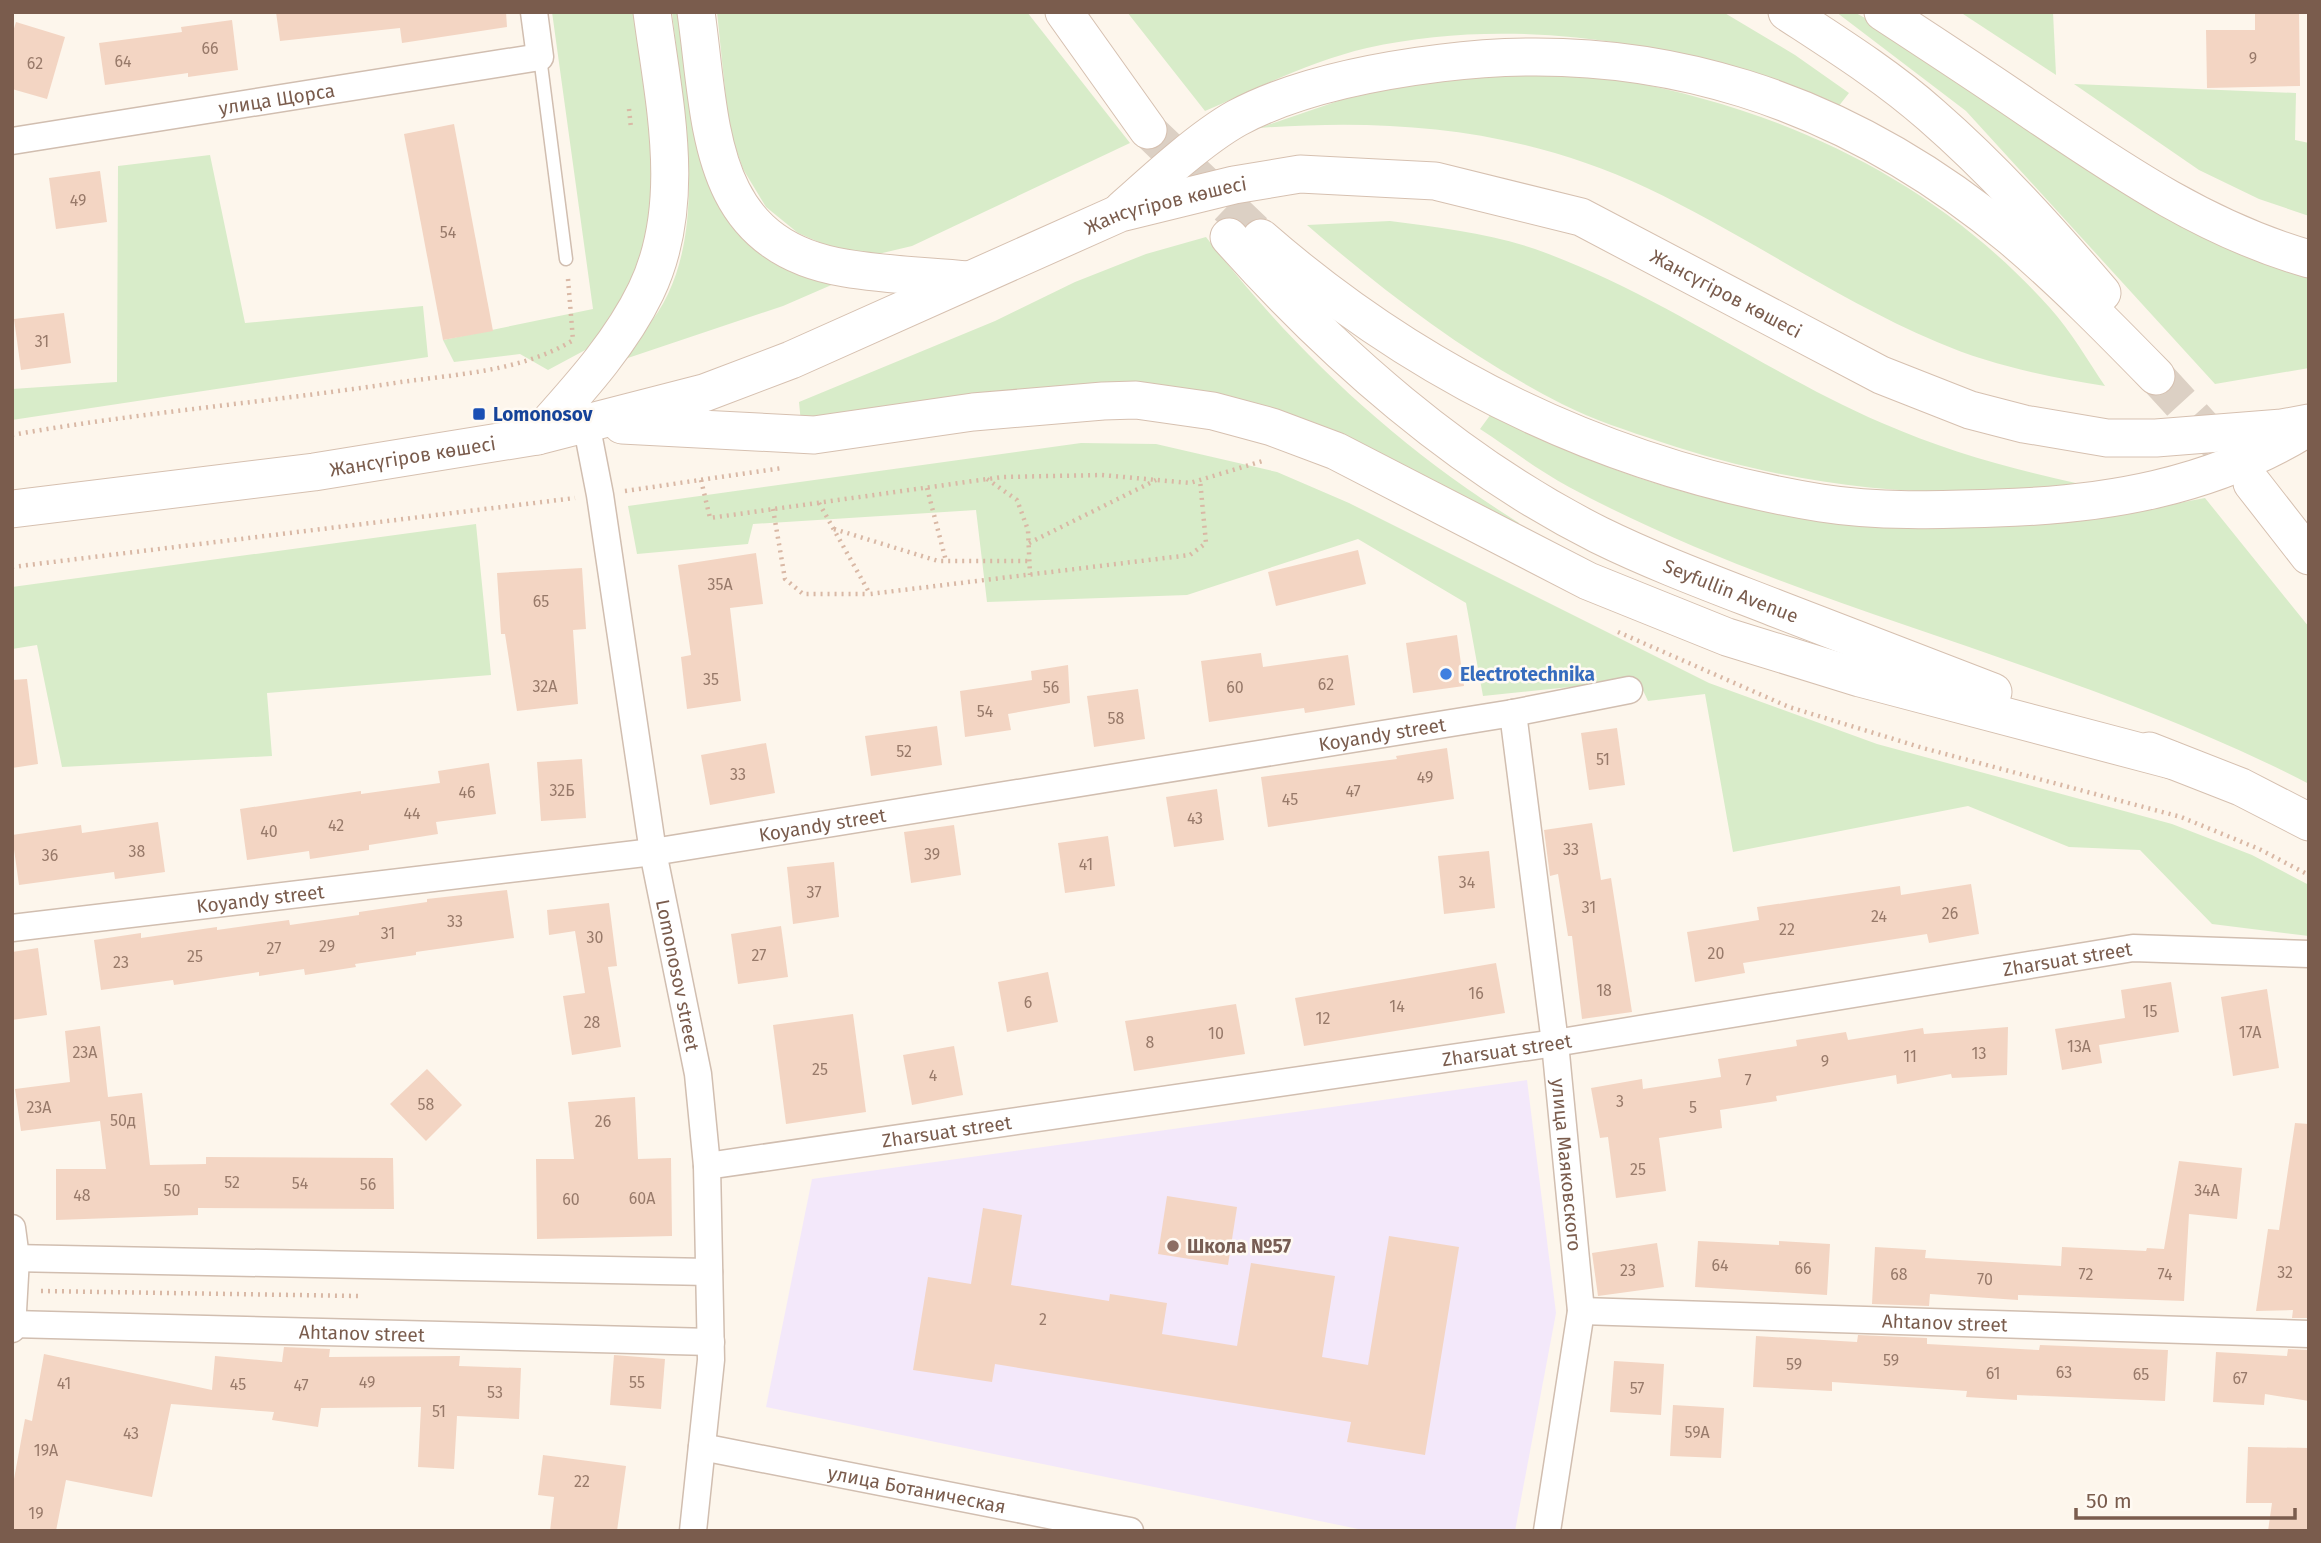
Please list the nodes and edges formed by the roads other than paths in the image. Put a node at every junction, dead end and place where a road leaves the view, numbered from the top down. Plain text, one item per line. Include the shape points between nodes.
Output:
1 (534, 12) edge
2 (652, 12) edge
3 (696, 12) edge
4 (1064, 12) edge
5 (1787, 12) edge
6 (1883, 12) edge
7 (540, 57) junction
8 (1148, 130) tunnel mouth
9 (12, 141) edge
10 (1120, 213) junction
11 (2309, 258) edge
12 (566, 259) road end
13 (969, 280) junction
14 (586, 423) junction
15 (2309, 425) edge
16 (537, 436) junction
17 (2252, 483) tunnel mouth
18 (12, 509) edge
19 (2309, 556) edge
20 (1629, 690) dead end
21 (1513, 713) junction
22 (2171, 760) junction
23 (2309, 822) edge
24 (653, 852) junction
25 (12, 928) edge
26 (2309, 954) edge
27 (1555, 1044) junction
28 (707, 1166) junction
29 (12, 1228) edge
30 (14, 1258) edge
31 (709, 1272) junction
32 (1581, 1311) junction
33 (12, 1326) edge
34 (2309, 1334) edge
35 (711, 1342) junction
36 (702, 1447) junction
37 (693, 1531) edge
38 (1130, 1531) edge
39 (1548, 1531) edge

1 - 7 street
2 - 16 main road via 669,144 670,197 663,246 647,290 626,327
3 - 13 main road via 714,141 733,197 750,222 771,241 821,263
4 - 8 main road
5 - 10 main road via 1929,113 1979,159 2046,227 2164,376 2010,236 1907,164 1786,103 1664,66 1586,56 1497,56 1321,85 1237,118 1155,180
6 - 11 main road via 2180,206 2234,234
7 - 9 street, улица Щорса
7 - 12 lane
10 - 13 main road, Жансүгіров көшесі
10 - 15 main road, Жансүгіров көшесі via 1300,174 1435,181 1581,217 1881,375 1970,410 2107,438
13 - 14 main road, Жансүгіров көшесі via 791,360 704,393
14 - 16 main road, Жансүгіров көшесі
14 - 22 main road via 814,435 973,412 1103,401 1136,400 1213,411 1336,451 1588,581 1727,637 1860,678
14 - 24 street, Lomonosov street
15 - 22 main road, Seyfullin Avenue via 2262,456 2177,486 2107,498 2033,507 1924,510 1823,503 1677,471 1593,442 1510,405 1440,370 1245,238 1277,291 1336,348 1395,399 1558,513 1716,585
16 - 18 main road, Жансүгіров көшесі via 314,472
17 - 19 main road
20 - 21 street, Koyandy street
21 - 24 street, Koyandy street
21 - 27 street, улица Маяковского
22 - 23 main road, Seyfullin Avenue via 2241,787
24 - 25 street, Koyandy street
24 - 28 street, Lomonosov street via 698,1074
26 - 27 street, Zharsuat street via 2133,948
27 - 28 street, Zharsuat street
27 - 32 street, улица Маяковского
28 - 31 street, Lomonosov street
29 - 30 street
30 - 31 street
30 - 33 street
31 - 35 street, Lomonosov street
32 - 34 street, Ahtanov street
32 - 39 street, улица Маяковского
33 - 35 street, Ahtanov street
35 - 36 street, Lomonosov street
36 - 37 street, Lomonosov street
36 - 38 street, улица Ботаническая

